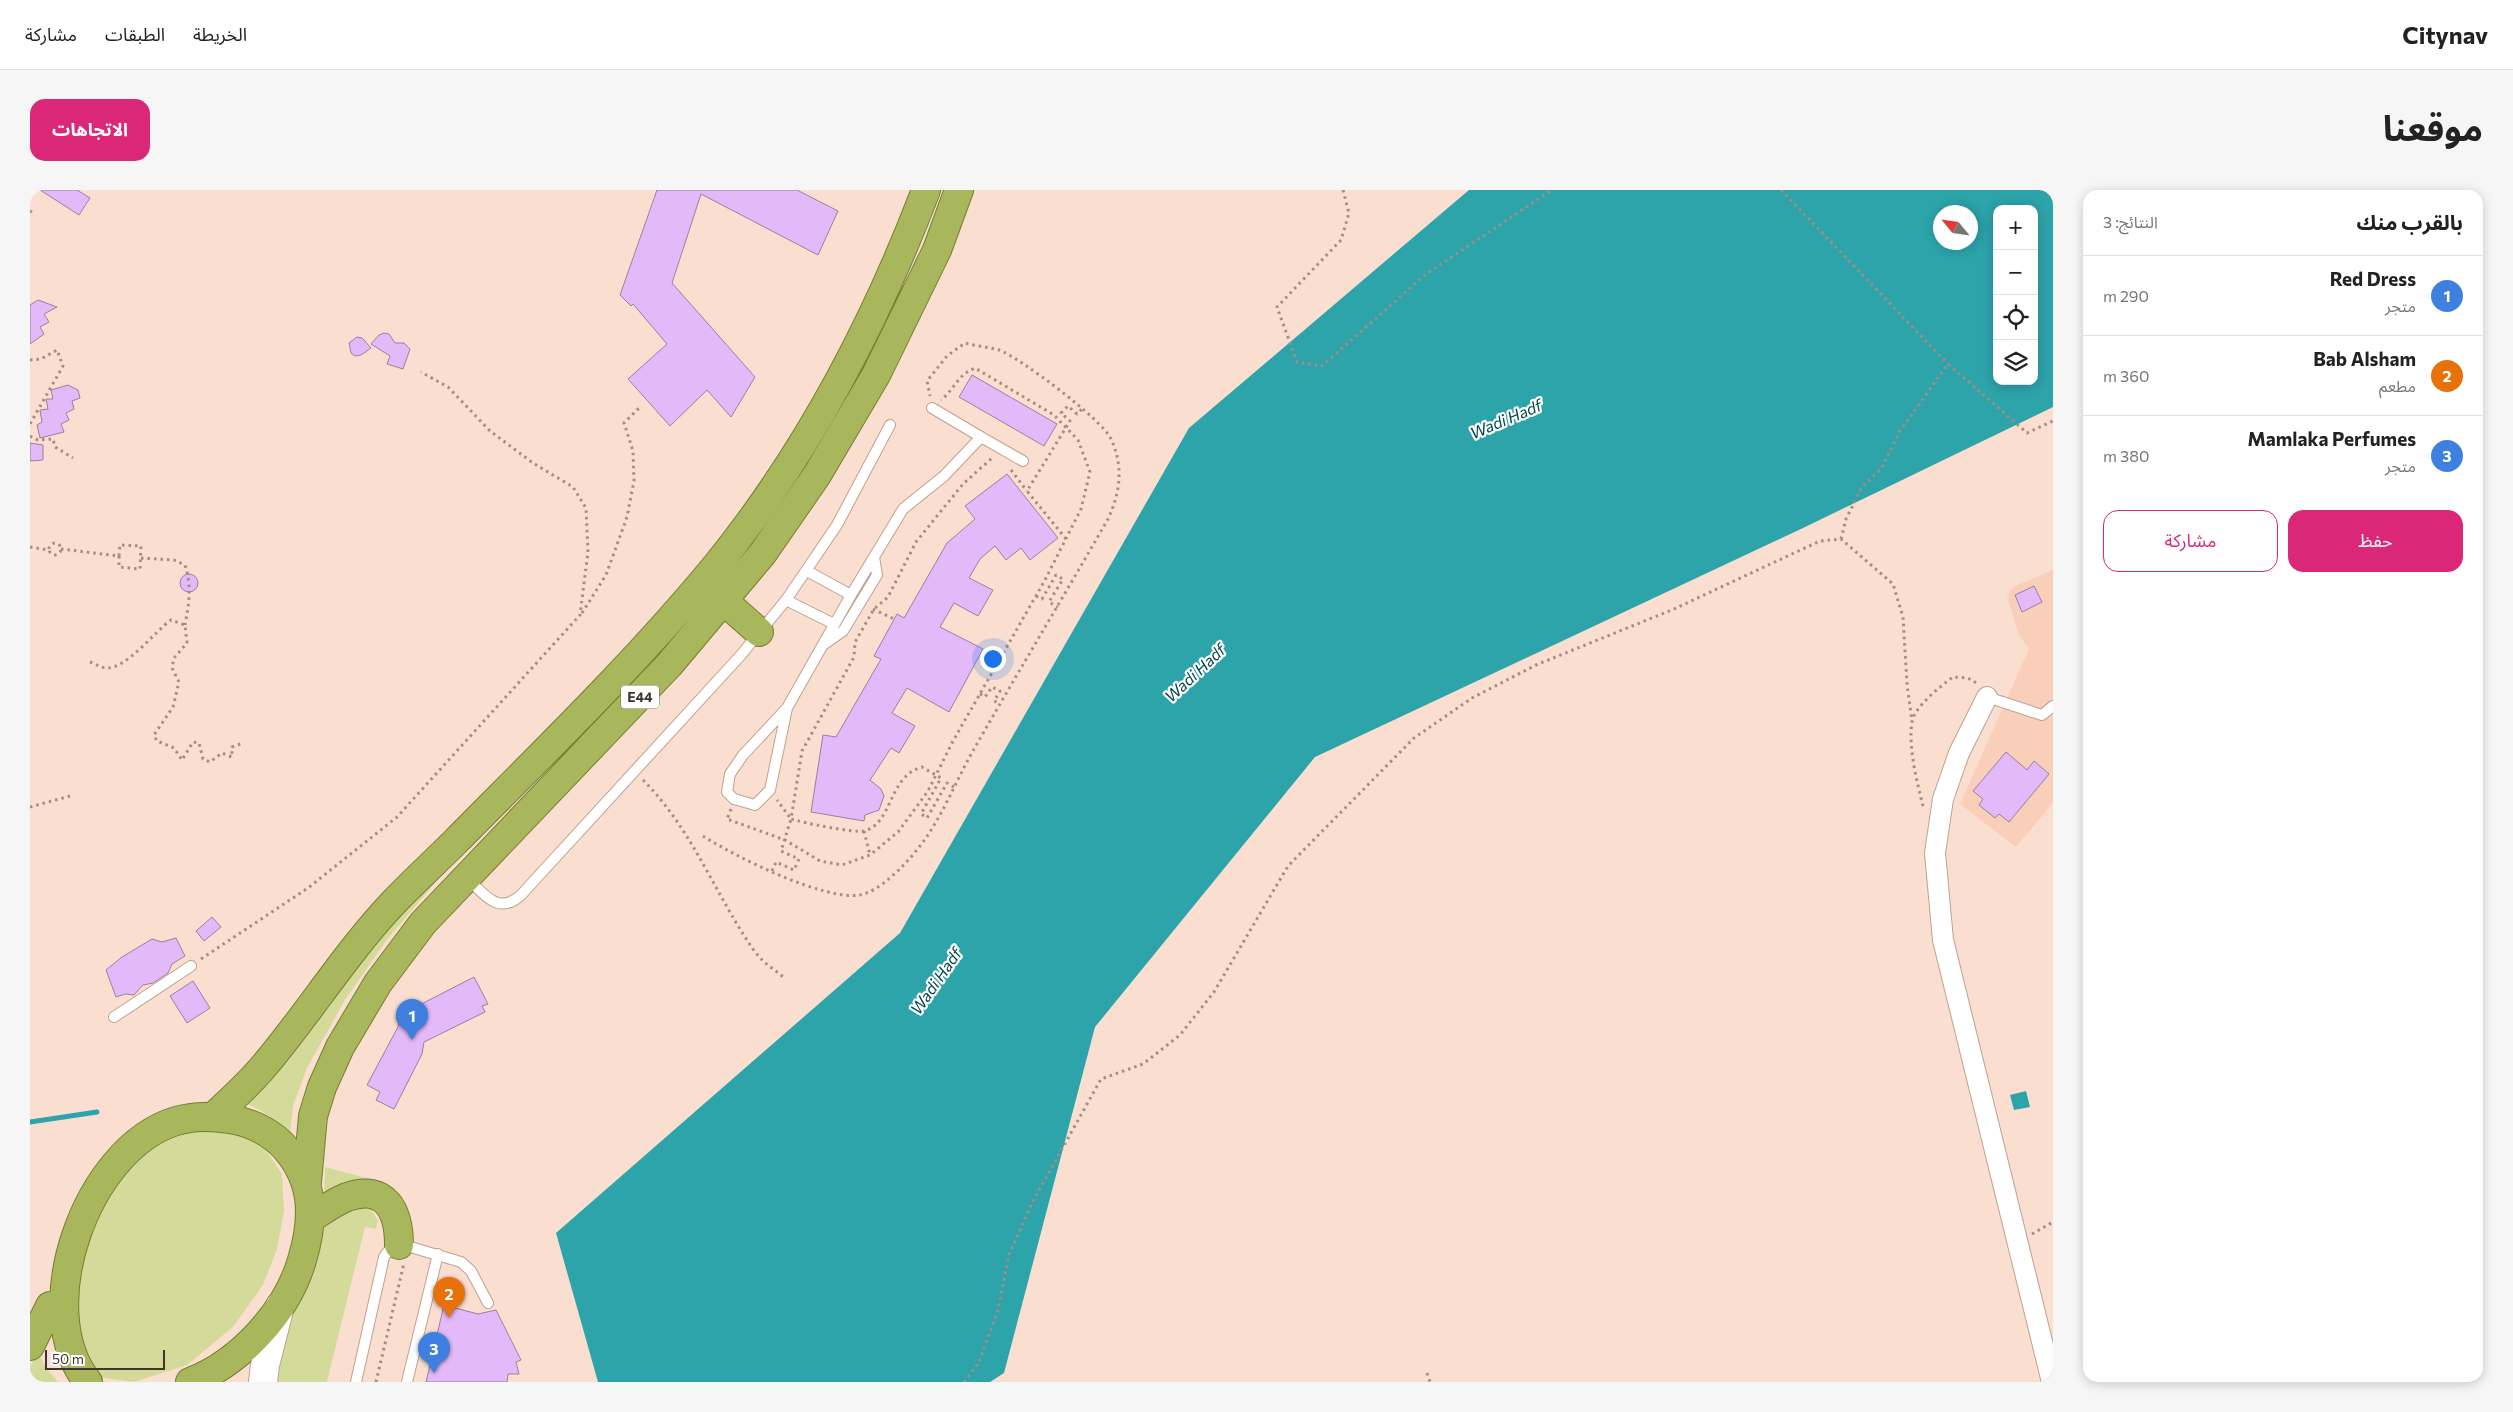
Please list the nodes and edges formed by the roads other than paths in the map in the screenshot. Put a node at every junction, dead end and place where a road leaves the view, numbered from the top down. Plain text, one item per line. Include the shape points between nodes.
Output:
1 (926, 190) edge
2 (959, 190) edge
3 (932, 408) road end
4 (890, 425) dead end
5 (981, 437) junction
6 (1023, 461) dead end
7 (874, 557) junction
8 (807, 571) junction
9 (851, 595) junction
10 (786, 600) junction
11 (724, 601) junction
12 (834, 624) junction
13 (759, 632) junction
14 (822, 646) junction
15 (1987, 697) joint
16 (2053, 706) edge
17 (787, 708) junction
18 (443, 854) junction
19 (466, 877) junction
20 (191, 966) road end
21 (114, 1017) dead end
22 (214, 1116) junction
23 (307, 1182) junction
24 (310, 1219) junction
25 (393, 1248) junction
26 (438, 1254) junction
27 (488, 1303) dead end
28 (50, 1306) junction
29 (280, 1306) junction
30 (30, 1346) edge
31 (88, 1382) edge
32 (190, 1382) edge
33 (263, 1382) edge
34 (356, 1382) edge
35 (407, 1382) edge
36 (2052, 1382) edge

1 - 18 highway, E44 via 881,299 850,361 794,458 760,508 651,642
2 - 11 highway, E44 via 937,250 908,313 846,429 784,524
3 - 5 lane
4 - 8 lane via 856,492
5 - 6 lane
5 - 7 lane via 944,476 903,509
7 - 9 lane
7 - 14 lane via 877,575 861,603 844,632
8 - 9 lane
8 - 10 lane
9 - 12 lane
10 - 12 lane
10 - 13 lane
11 - 13 highway
11 - 19 highway, E44 via 670,665
12 - 14 lane
13 - 19 lane via 513,902 503,905 493,902
14 - 17 lane
15 - 16 lane via 2042,715
15 - 36 street via 1959,753 1943,800 1935,853 1943,940
17 - 17 lane via 730,774 727,792 734,799 755,805 770,790
18 - 19 highway
18 - 22 highway, E44 via 392,904 263,1067
19 - 23 highway, E44 via 423,922 378,983 340,1047 313,1116
20 - 21 lane
22 - 23 highway via 260,1128 280,1141 297,1162
22 - 28 highway via 177,1121 160,1128 123,1154 99,1178 77,1206 62,1237 53,1271
23 - 24 highway via 311,1198
24 - 25 highway via 339,1200 368,1193 380,1197 395,1213 398,1223
24 - 29 highway via 301,1263
25 - 26 lane
25 - 34 lane
26 - 27 lane via 467,1265
26 - 35 lane
28 - 30 highway
28 - 31 highway via 53,1330 62,1353
29 - 32 highway via 233,1358
29 - 33 main road

